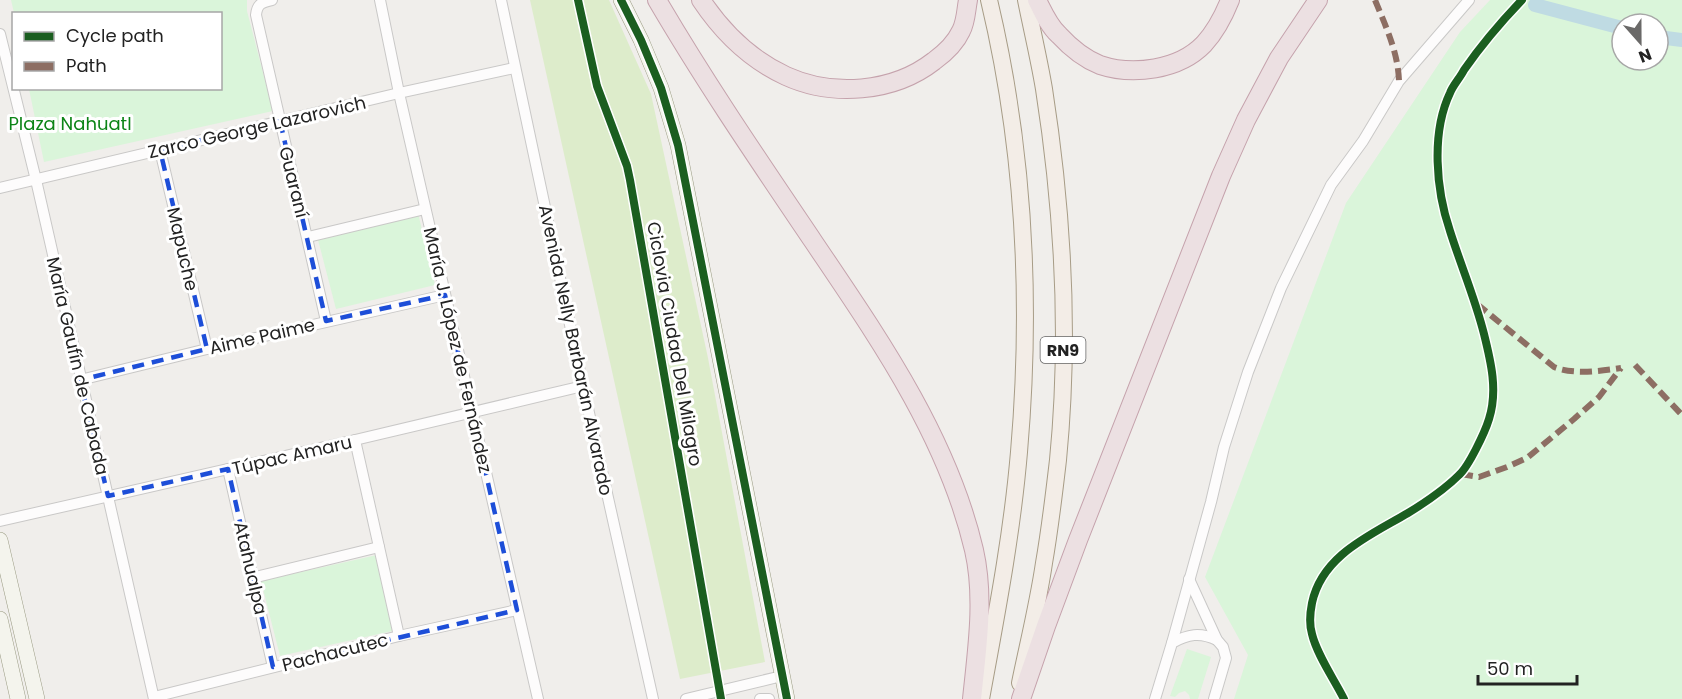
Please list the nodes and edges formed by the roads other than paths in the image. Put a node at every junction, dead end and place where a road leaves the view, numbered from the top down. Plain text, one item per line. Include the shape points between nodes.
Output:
1 (272, 0) edge
2 (380, 0) edge
3 (501, 0) edge
4 (621, 0) edge
5 (657, 0) edge
6 (702, 0) edge
7 (968, 0) edge
8 (989, 0) edge
9 (1026, 0) edge
10 (1037, 0) edge
11 (1230, 0) edge
12 (1318, 0) edge
13 (1469, 0) edge
14 (0, 34) edge
15 (514, 68) junction
16 (12, 83) edge
17 (14, 90) edge
18 (399, 93) junction
19 (280, 121) junction
20 (160, 150) junction
21 (36, 180) junction
22 (0, 188) edge
23 (425, 209) junction
24 (308, 237) junction
25 (445, 295) junction
26 (326, 321) junction
27 (207, 349) junction
28 (80, 380) junction
29 (583, 386) junction
30 (473, 412) junction
31 (355, 440) junction
32 (228, 469) junction
33 (108, 496) junction
34 (0, 521) edge
35 (0, 540) edge
36 (379, 548) junction
37 (252, 578) junction
38 (1189, 579) junction
39 (517, 610) junction
40 (0, 619) edge
41 (399, 636) junction
42 (1217, 640) junction
43 (1172, 643) junction
44 (3, 645) edge
45 (273, 667) junction
46 (783, 675) junction
47 (154, 698) edge
48 (18, 699) edge
49 (38, 699) edge
50 (538, 699) edge
51 (653, 699) edge
52 (686, 699) edge
53 (760, 699) edge
54 (769, 699) edge
55 (788, 699) edge
56 (972, 699) edge
57 (981, 699) edge
58 (1019, 699) edge
59 (1155, 699) edge
60 (1214, 699) edge

1 - 19 street, Guaraní via 262,2 256,15
2 - 18 street, María J. López de Fernández
3 - 15 street, Avenida Nelly Barbarán Alvarado
4 - 46 street via 661,88 678,145
5 - 56 highway via 860,311 932,432 957,495 978,575
6 - 7 highway via 739,46 762,62 787,76 842,89 878,87 926,67 949,50 961,32
8 - 57 main road, RN9 via 1016,159 1025,319 1013,507
9 - 58 main road, RN9 via 1044,88 1064,304 1058,459 1044,564
10 - 11 highway via 1057,34 1074,50 1098,64 1139,70 1165,67 1187,57 1203,44
12 - 58 highway via 1279,58 1221,176
13 - 38 street via 1399,81 1331,185 1281,288 1224,447
14 - 16 street, María Gaufín de Cabada
15 - 18 street, Zarco George Lazarovich
15 - 29 street, Avenida Nelly Barbarán Alvarado
17 - 21 street, María Gaufín de Cabada
18 - 19 street, Zarco George Lazarovich
18 - 23 street, María J. López de Fernández
19 - 20 street, Zarco George Lazarovich
19 - 24 street, Guaraní
20 - 21 street, Zarco George Lazarovich
20 - 27 street, Mapuche
21 - 22 street, Zarco George Lazarovich
21 - 28 street, María Gaufín de Cabada
23 - 24 street
23 - 25 street, María J. López de Fernández
24 - 26 street, Guaraní
25 - 26 street, Aime Paime
25 - 30 street, María J. López de Fernández
26 - 27 street, Aime Paime
27 - 28 street, Aime Paime
28 - 33 street, María Gaufín de Cabada
29 - 30 street, Túpac Amaru
29 - 51 street, Avenida Nelly Barbarán Alvarado
30 - 31 street, Túpac Amaru
30 - 39 street, María J. López de Fernández
31 - 32 street, Túpac Amaru
31 - 36 street
32 - 33 street, Túpac Amaru
32 - 37 street, Atahualpa
33 - 34 street, Túpac Amaru
33 - 47 street, María Gaufín de Cabada
35 - 49 street
36 - 37 street
36 - 41 street
37 - 45 street, Atahualpa
38 - 42 street
38 - 43 street
39 - 41 street, Pachacutec
39 - 50 street, María J. López de Fernández
40 - 44 street
41 - 45 street, Pachacutec
42 - 43 street via 1205,634 1192,634
42 - 60 street via 1226,658
43 - 59 street
44 - 48 street
45 - 47 street, Pachacutec
46 - 52 street
46 - 55 street
53 - 54 street

